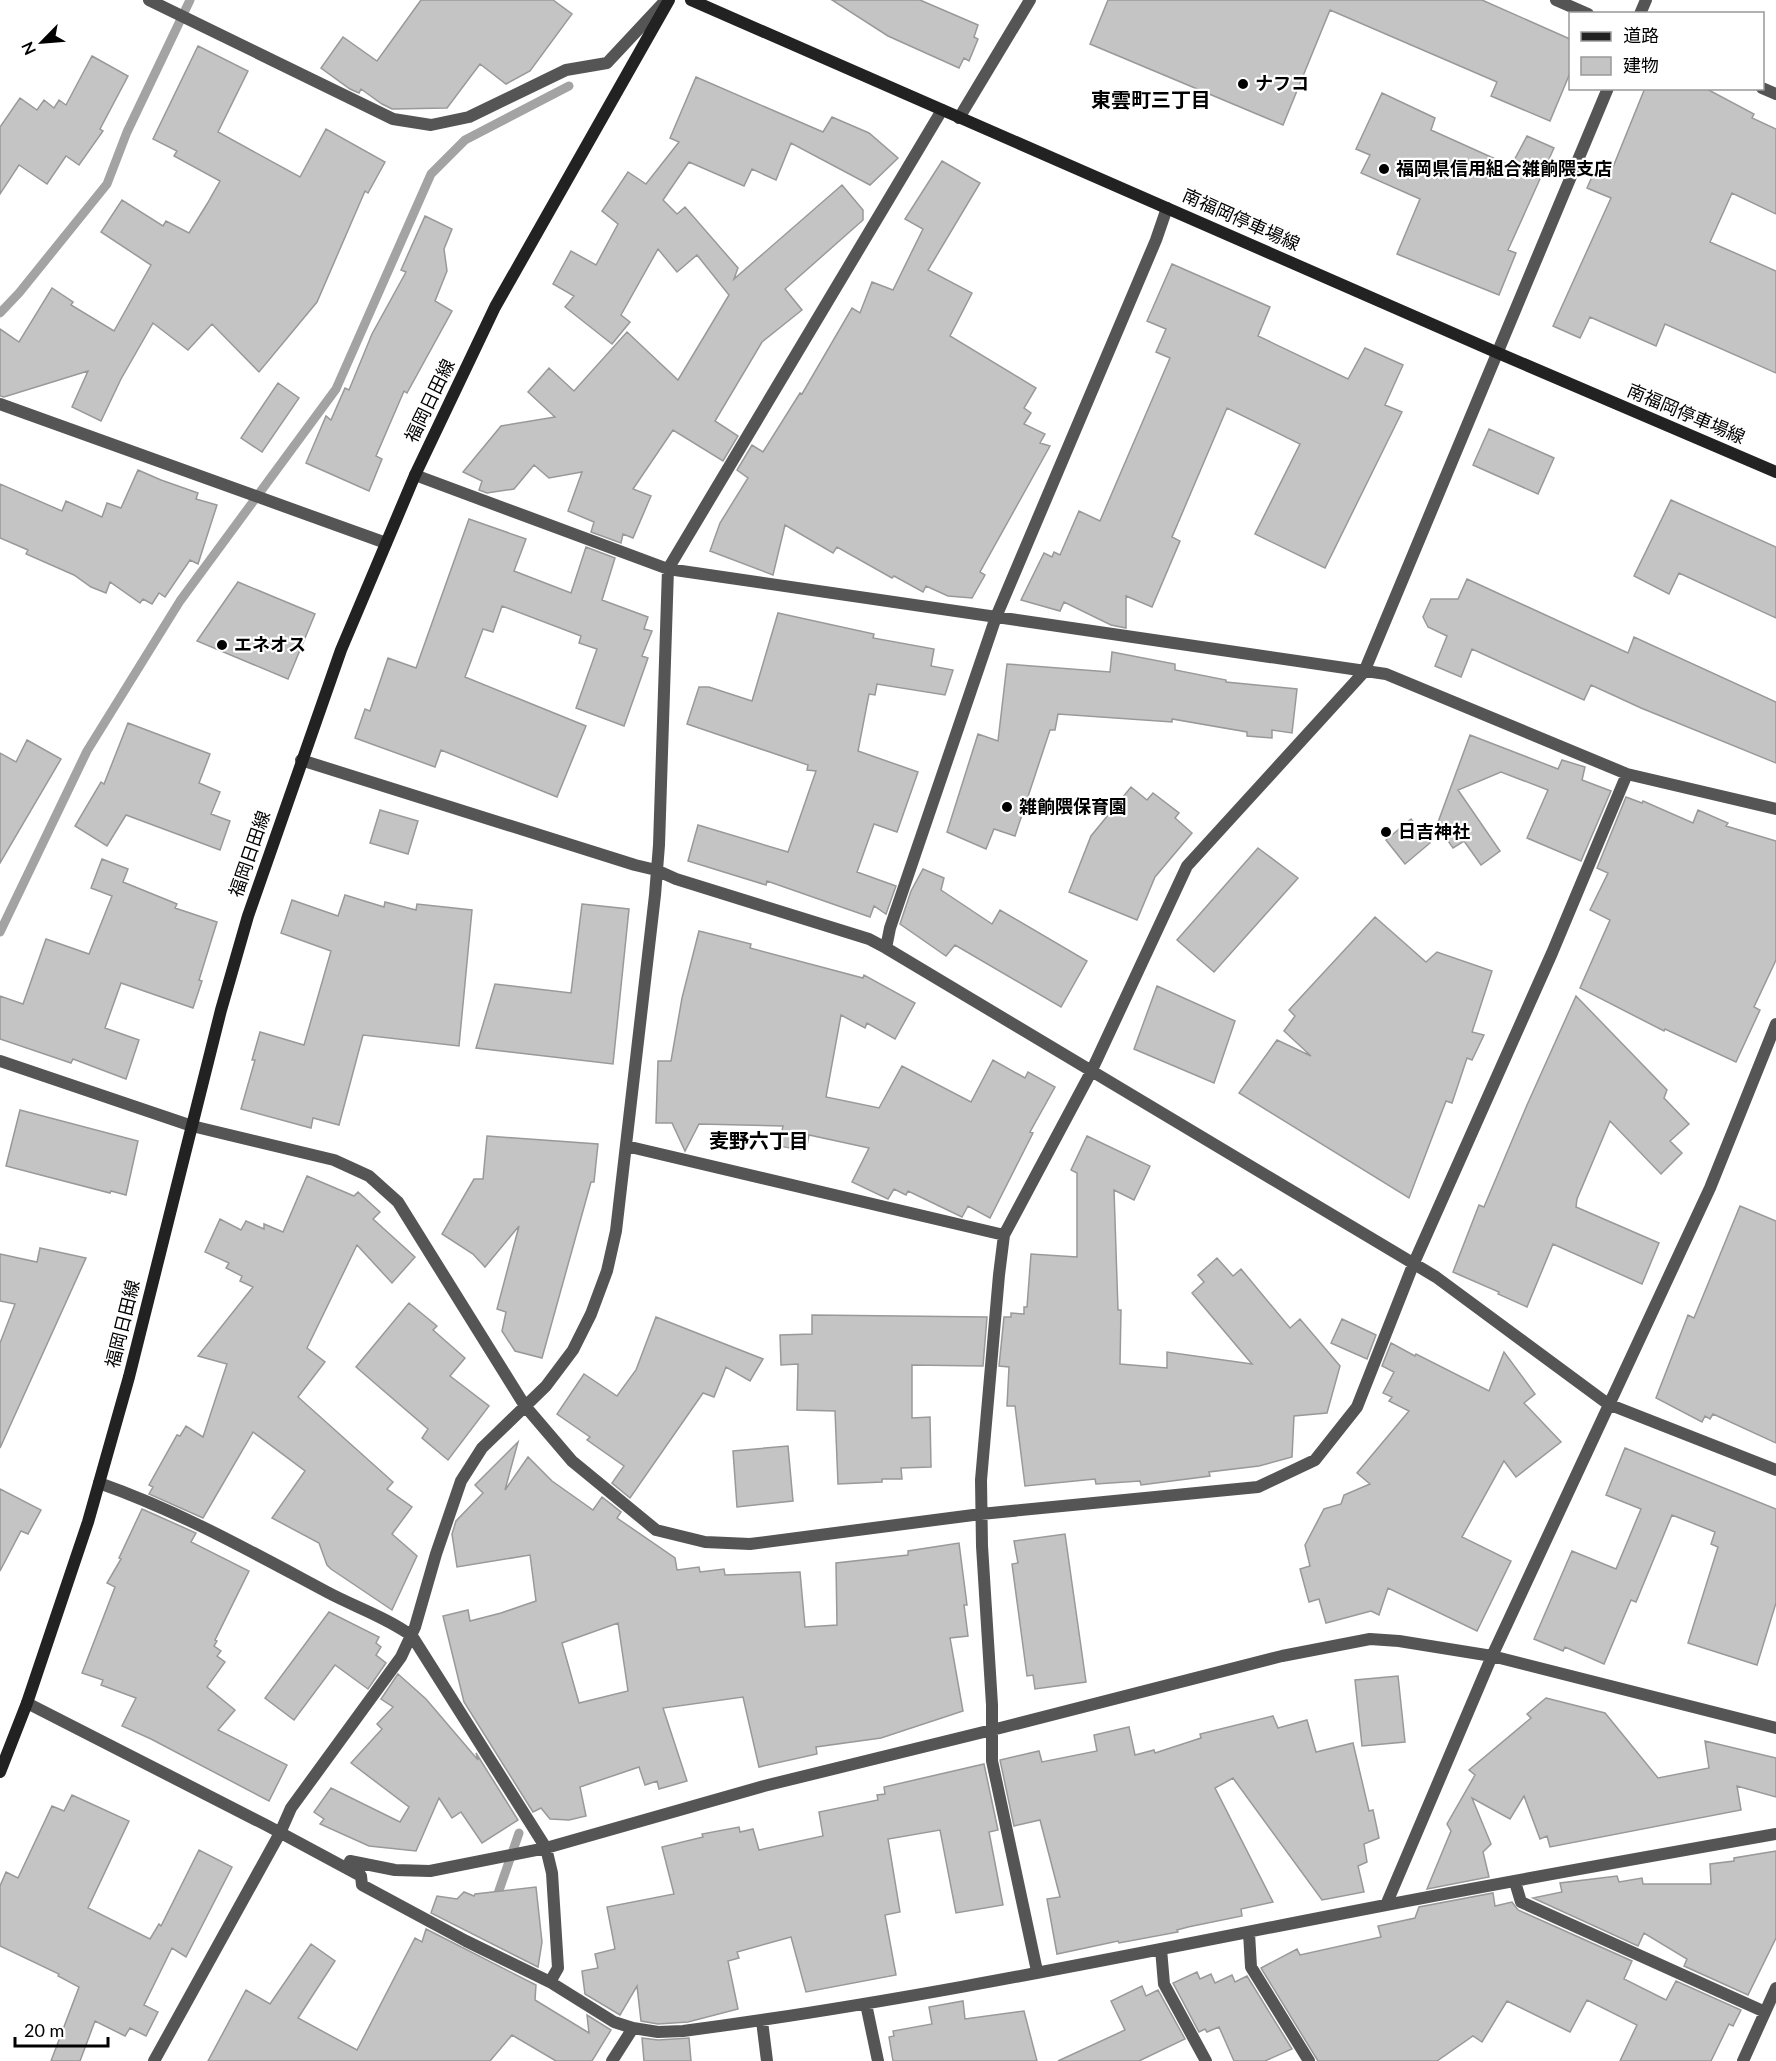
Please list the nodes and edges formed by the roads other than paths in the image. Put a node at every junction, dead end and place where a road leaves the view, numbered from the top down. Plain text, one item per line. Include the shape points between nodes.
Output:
1 (149, 0) edge
2 (668, 0) edge
3 (691, 0) edge
4 (1029, 0) edge
5 (1556, 0) edge
6 (1583, 12) edge
7 (1607, 90) edge
8 (942, 110) junction
9 (959, 118) junction
10 (1167, 208) junction
11 (1498, 353) junction
12 (0, 404) edge
13 (1776, 472) edge
14 (415, 475) junction
15 (386, 543) junction
16 (668, 569) junction
17 (996, 617) junction
18 (1364, 672) junction
19 (301, 760) junction
20 (1627, 774) junction
21 (1776, 809) edge
22 (656, 870) junction
23 (886, 948) junction
24 (1776, 1024) edge
25 (0, 1061) edge
26 (1091, 1072) junction
27 (192, 1126) junction
28 (626, 1146) junction
29 (1004, 1235) junction
30 (1413, 1265) junction
31 (1608, 1404) junction
32 (525, 1406) junction
33 (1776, 1470) edge
34 (99, 1483) junction
35 (981, 1514) junction
36 (412, 1636) junction
37 (1492, 1656) junction
38 (27, 1703) junction
39 (1776, 1728) edge
40 (992, 1730) junction
41 (0, 1772) edge
42 (280, 1833) junction
43 (1776, 1834) edge
44 (546, 1848) junction
45 (361, 1876) junction
46 (1515, 1882) junction
47 (1386, 1905) junction
48 (1249, 1933) junction
49 (1161, 1949) junction
50 (1037, 1971) junction
51 (550, 1982) junction
52 (1776, 1988) edge
53 (866, 2004) junction
54 (1765, 2012) junction
55 (762, 2021) junction
56 (633, 2028) junction
57 (154, 2061) edge
58 (612, 2061) edge
59 (766, 2061) edge
60 (878, 2061) edge
61 (1206, 2061) edge
62 (1309, 2061) edge
63 (1743, 2061) edge

1 - 2 street via 393,119 431,125 469,117 566,69 607,63
2 - 14 main road, 福岡日田線 via 495,307
3 - 8 main road, 南福岡停車場線
4 - 9 street
5 - 6 street
7 - 11 street
8 - 9 main road, 南福岡停車場線
8 - 16 street
9 - 10 main road, 南福岡停車場線
10 - 11 main road, 南福岡停車場線
10 - 17 street
11 - 13 main road, 南福岡停車場線
11 - 18 street
12 - 15 street
14 - 15 main road, 福岡日田線
14 - 16 street
15 - 19 main road, 福岡日田線
16 - 17 street
16 - 22 street
17 - 18 street
17 - 23 street
18 - 20 street via 1386,674
18 - 26 street via 1187,866
19 - 22 street
19 - 27 main road, 福岡日田線 via 220,1010
20 - 21 street
20 - 30 street
22 - 23 street via 869,939
22 - 28 street
23 - 26 street
24 - 31 street via 1710,1188
25 - 27 street
26 - 29 street
26 - 30 street
27 - 32 street via 334,1160 369,1176 398,1202
27 - 34 main road, 福岡日田線
28 - 29 street
28 - 32 street via 616,1231 591,1314 573,1350
29 - 35 street
30 - 31 street
30 - 35 street via 1357,1407 1315,1460 1258,1487
31 - 33 street
31 - 37 street
32 - 35 street via 572,1461 656,1530 705,1542 750,1544
32 - 36 street via 482,1448 461,1481
34 - 36 street via 195,1522 396,1624
34 - 38 main road, 福岡日田線
35 - 40 street
36 - 42 street via 401,1657 291,1808
36 - 44 street
37 - 39 street
37 - 40 street via 1399,1641 1354,1641
37 - 47 street
38 - 41 main road, 福岡日田線
38 - 42 street
40 - 44 street via 764,1786
40 - 50 street via 992,1761
42 - 45 street
42 - 57 street
43 - 46 street
44 - 45 street via 430,1871 395,1870 350,1861
44 - 51 street via 552,1873 558,1968
45 - 51 street via 362,1885
46 - 47 street
46 - 54 street via 1521,1902
47 - 48 street
48 - 49 street
48 - 62 street via 1251,1967
49 - 50 street
49 - 61 street via 1164,1984
50 - 53 street
51 - 56 street via 614,2022
52 - 54 street
53 - 55 street
53 - 60 street
54 - 63 street
55 - 56 street via 683,2031
55 - 59 street
56 - 58 street

